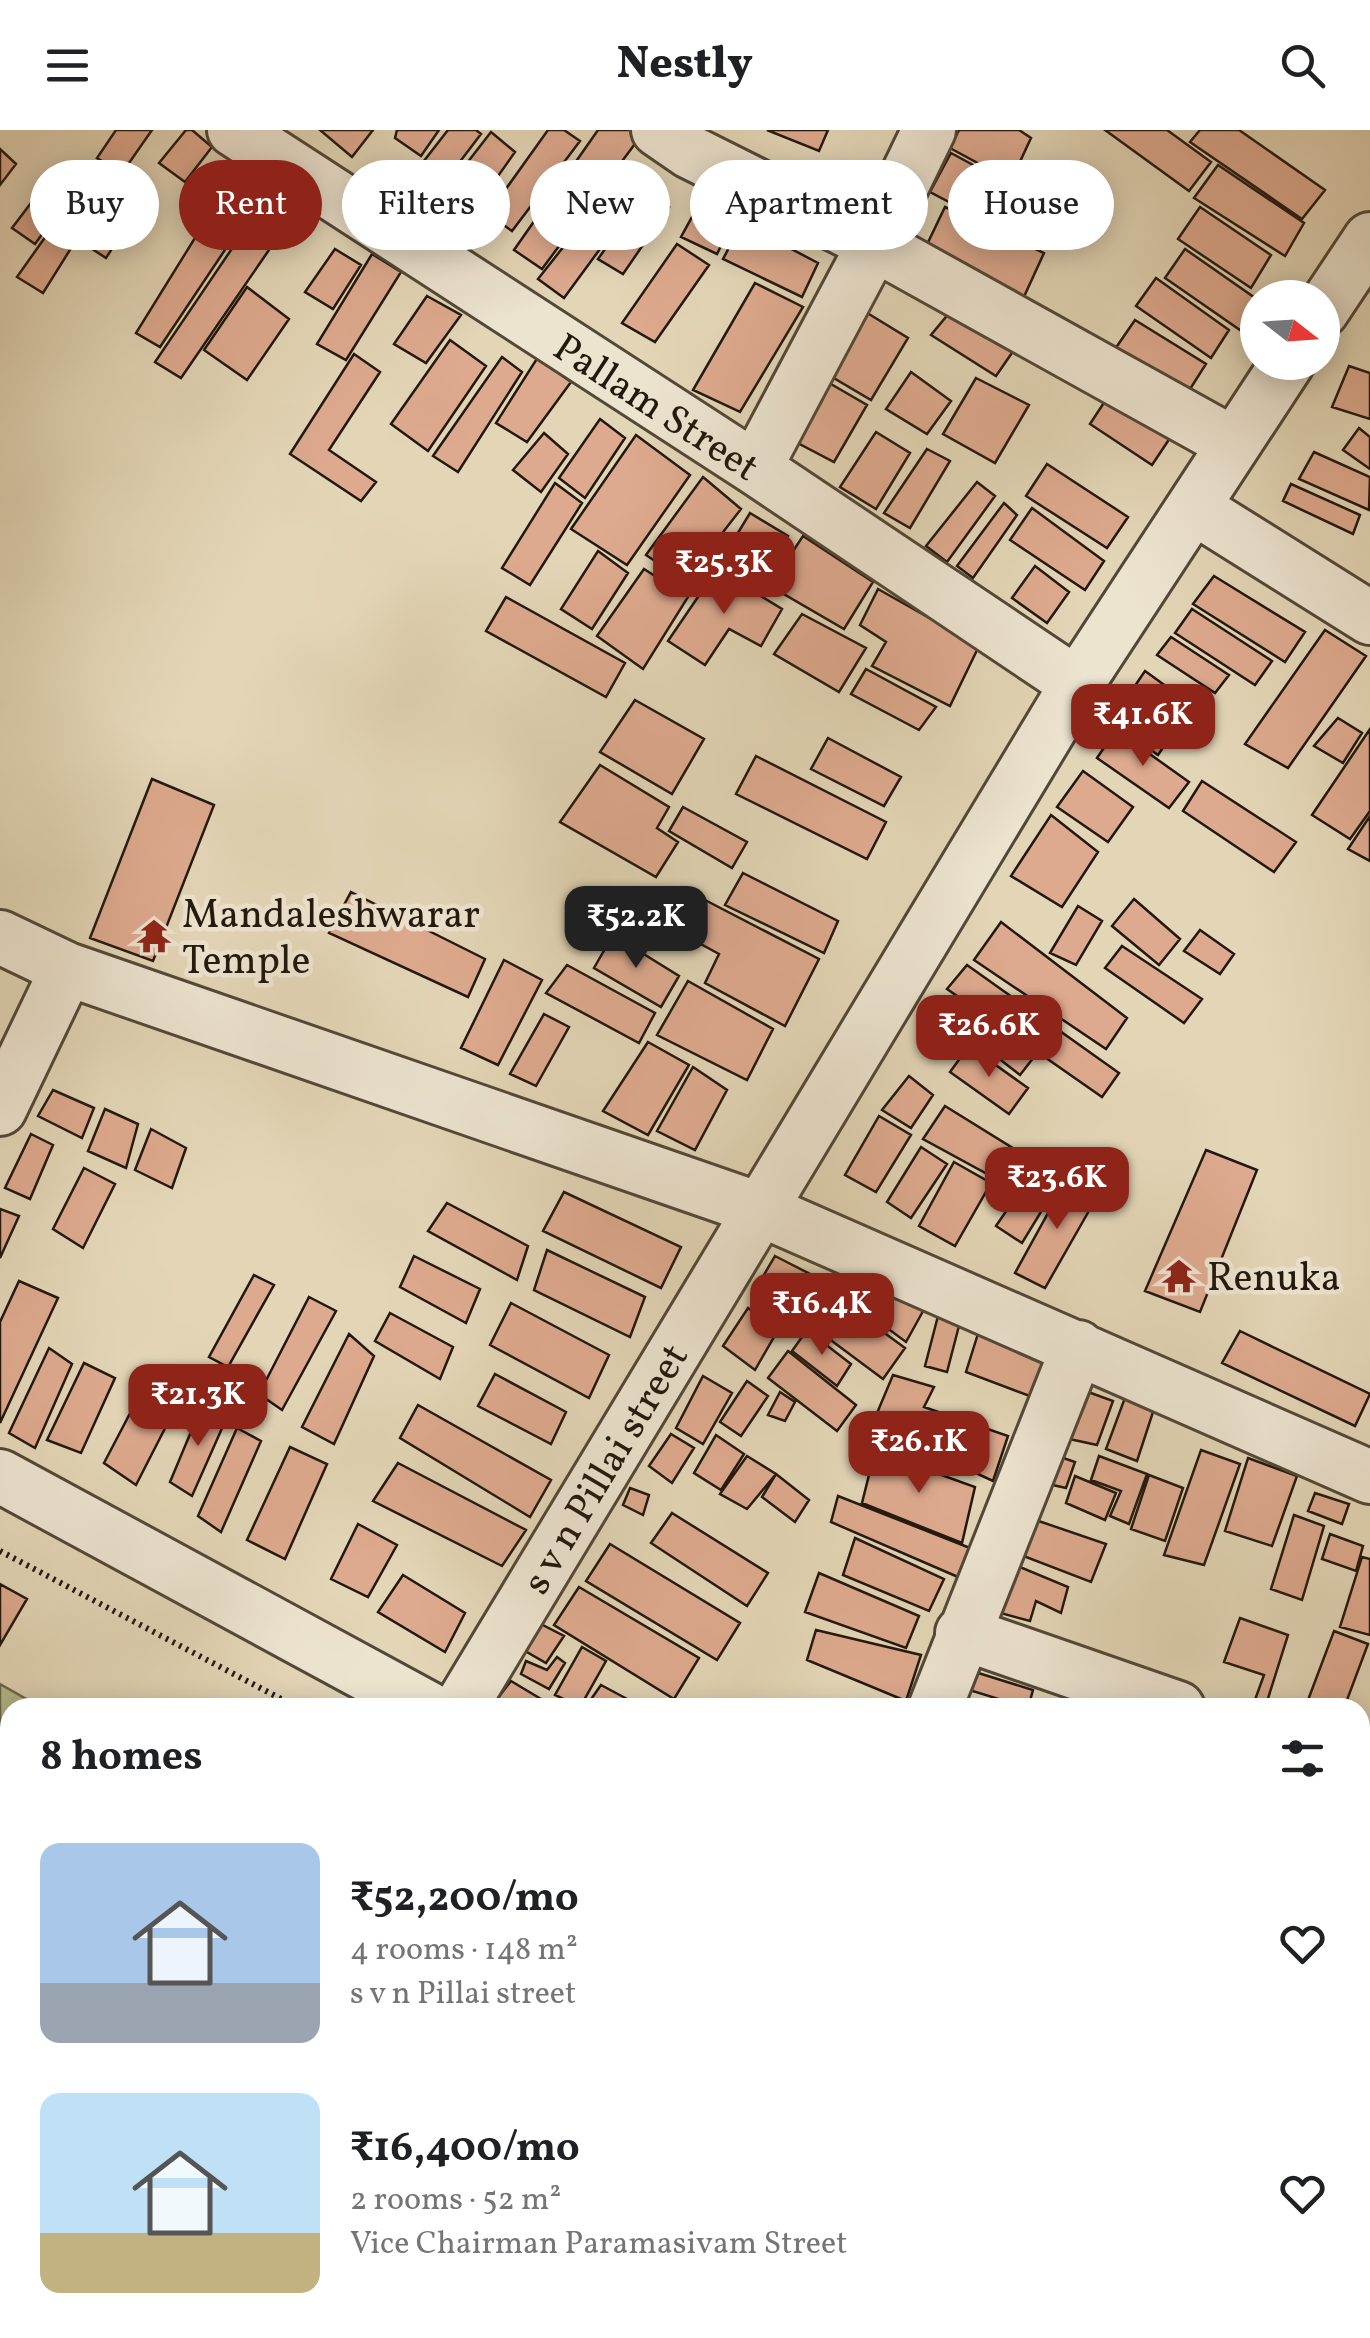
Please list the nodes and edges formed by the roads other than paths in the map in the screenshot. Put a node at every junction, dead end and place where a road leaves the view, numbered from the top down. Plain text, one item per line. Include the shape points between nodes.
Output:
1 (234, 130) edge
2 (658, 130) edge
3 (929, 130) edge
4 (706, 160) edge
5 (915, 160) edge
6 (1370, 239) edge
7 (871, 250) edge
8 (885, 250) edge
9 (1340, 284) edge
10 (1276, 380) edge
11 (1234, 444) junction
12 (755, 468) junction
13 (1193, 507) junction
14 (1370, 618) edge
15 (1077, 684) junction
16 (0, 937) edge
17 (67, 968) junction
18 (0, 1109) edge
19 (760, 1209) junction
20 (1078, 1347) junction
21 (0, 1476) edge
22 (1370, 1477) edge
23 (962, 1633) junction
24 (410, 1698) edge
25 (466, 1698) edge
26 (938, 1698) edge
27 (1149, 1698) edge

1 - 12 street, Pallam Street
2 - 4 street
3 - 5 street
6 - 9 street
7 - 12 street
8 - 11 street
10 - 11 street, s v n Pillai street
11 - 13 street, s v n Pillai street
12 - 15 street, Pallam Street
13 - 14 street
13 - 15 street, s v n Pillai street
15 - 19 street, s v n Pillai street
16 - 17 street
17 - 18 street
17 - 19 street
19 - 20 street
19 - 25 street, s v n Pillai street
20 - 22 street
20 - 23 street
21 - 24 street
23 - 26 street
23 - 27 street

